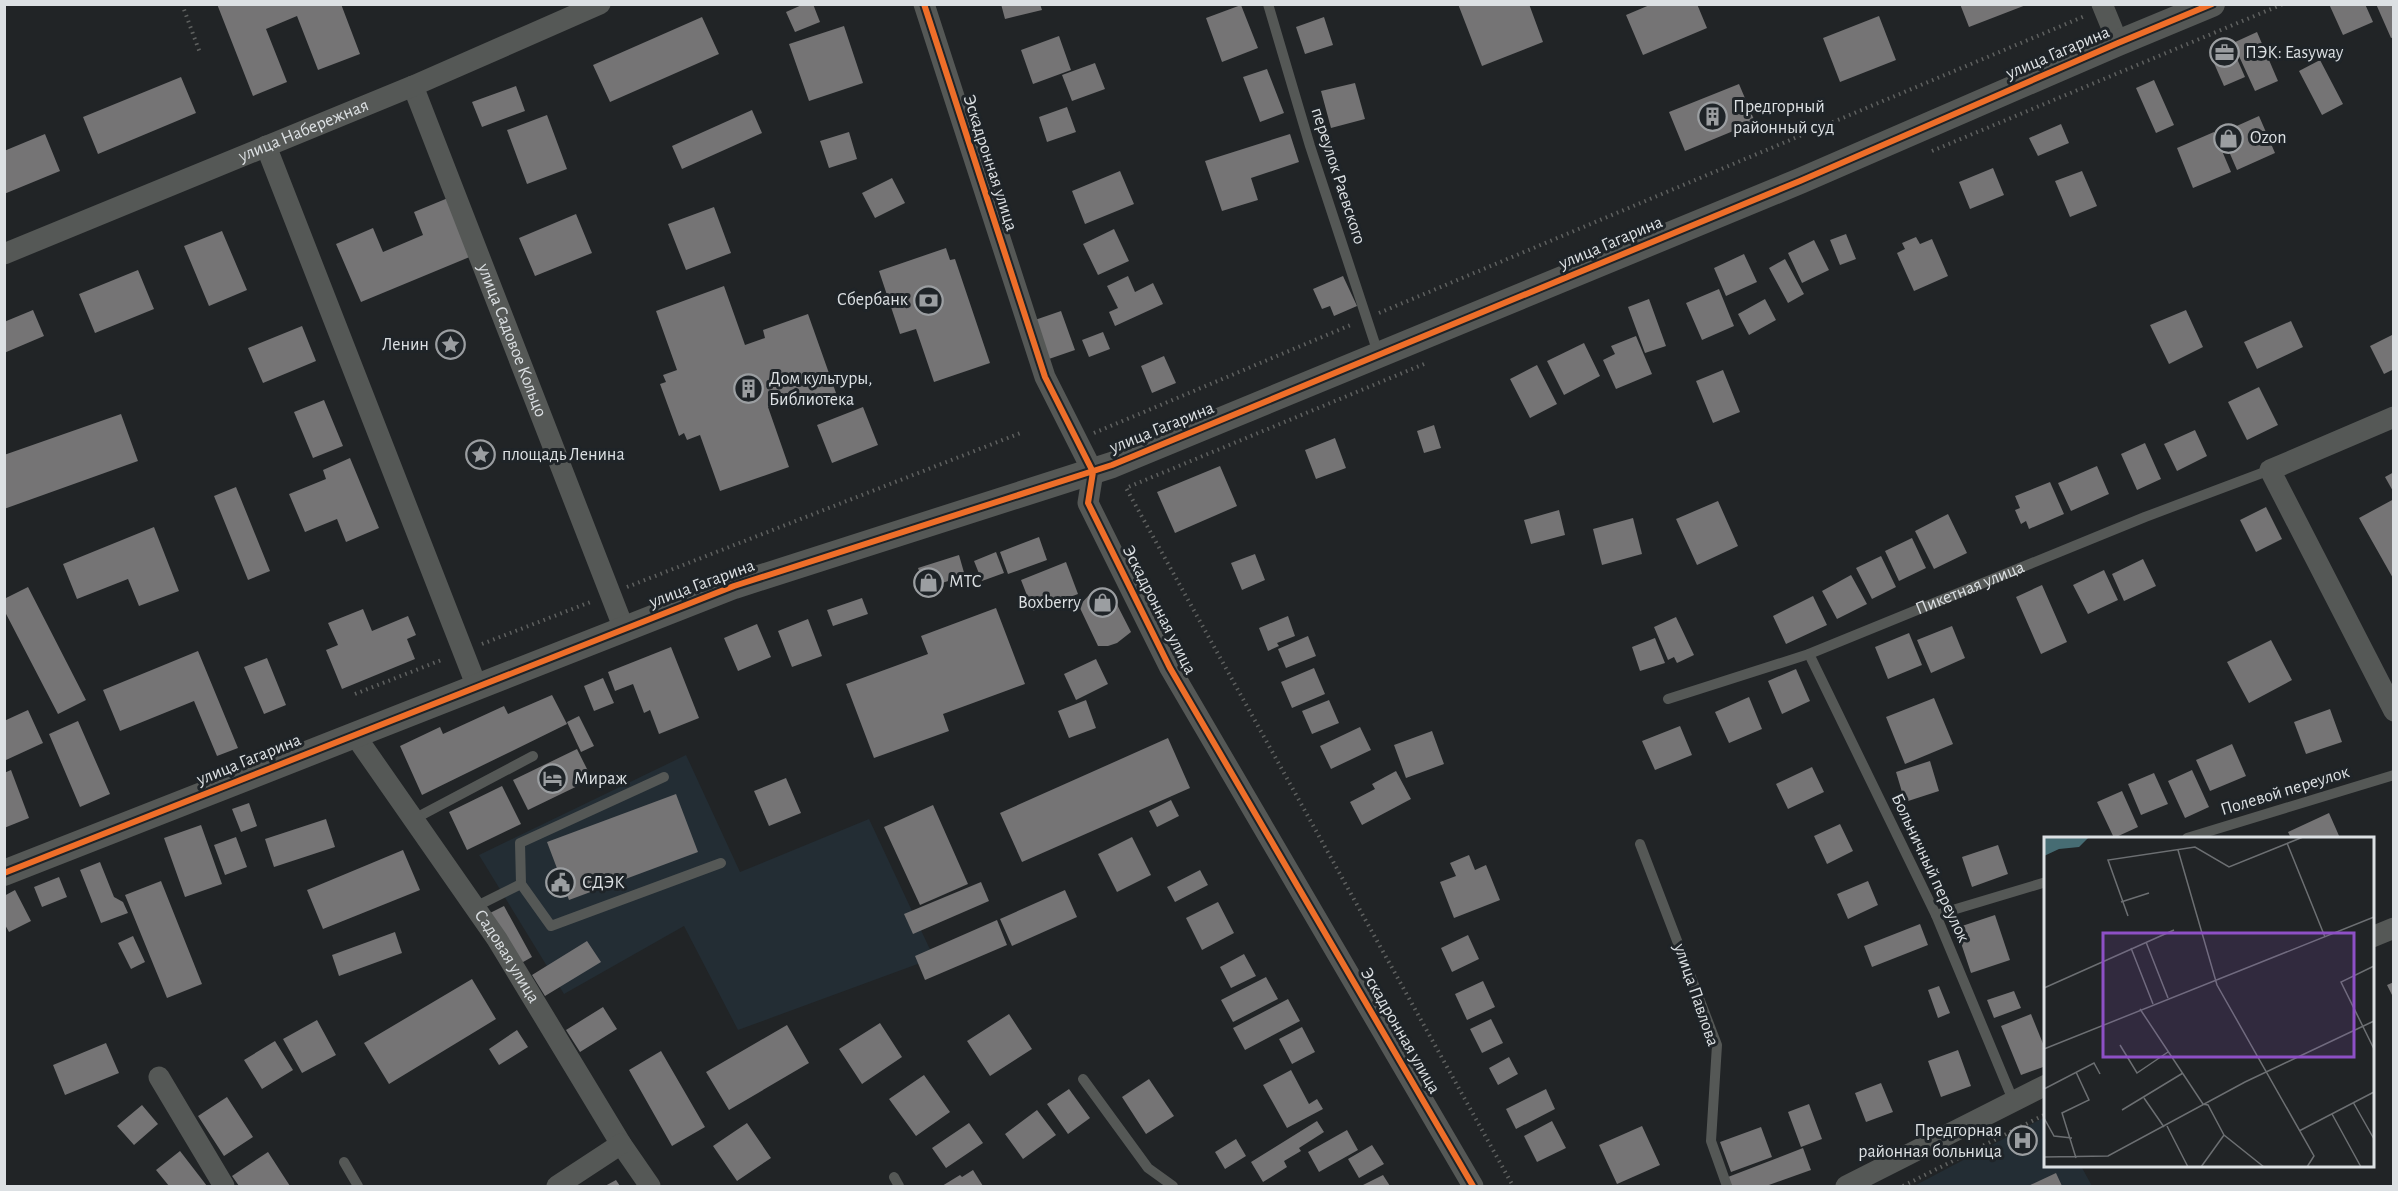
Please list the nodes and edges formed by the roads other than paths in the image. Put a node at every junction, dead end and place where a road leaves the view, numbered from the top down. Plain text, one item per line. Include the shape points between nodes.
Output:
1 (600, 4) edge
2 (924, 4) edge
3 (1268, 4) edge
4 (2212, 4) edge
5 (2103, 6) edge
6 (2118, 43) junction
7 (413, 86) junction
8 (266, 146) junction
9 (4, 254) edge
10 (1379, 356) junction
11 (2394, 417) edge
12 (2270, 470) junction
13 (1093, 472) junction
14 (624, 629) junction
15 (1809, 654) junction
16 (477, 687) junction
17 (1668, 699) dead end
18 (2394, 711) edge
19 (354, 734) junction
20 (533, 756) dead end
21 (2394, 775) edge
22 (664, 777) dead end
23 (414, 819) junction
24 (2190, 837) edge
25 (1640, 844) dead end
26 (721, 863) dead end
27 (4, 873) edge
28 (2044, 883) edge
29 (521, 884) junction
30 (474, 907) junction
31 (1936, 915) junction
32 (2394, 928) edge
33 (2374, 937) edge
34 (159, 1077) dead end
35 (1083, 1078) dead end
36 (2044, 1086) edge
37 (2013, 1100) junction
38 (621, 1144) junction
39 (344, 1162) dead end
40 (224, 1186) edge
41 (358, 1186) edge
42 (556, 1186) edge
43 (650, 1186) edge
44 (1173, 1186) edge
45 (1473, 1186) edge
46 (1727, 1186) edge
47 (1846, 1186) edge

1 - 7 street, улица Набережная
2 - 13 street, Эскадронная улица via 1045,377
3 - 10 lane, переулок Раевского
4 - 6 street, улица Гагарина
5 - 6 street
6 - 10 street, улица Гагарина via 1800,181
7 - 8 street, улица Набережная
7 - 14 street, улица Садовое Кольцо
8 - 9 street, улица Набережная
8 - 16 street
10 - 13 street, улица Гагарина
11 - 12 street, Пикетная улица
12 - 15 lane, Пикетная улица
12 - 18 street
13 - 14 street, улица Гагарина via 734,586
13 - 45 street, Эскадронная улица via 1088,503 1170,668
14 - 16 street, улица Гагарина
15 - 17 lane, Пикетная улица
15 - 31 lane, Больничный переулок
16 - 19 street, улица Гагарина
19 - 23 street, Садовая улица
19 - 27 street, улица Гагарина
20 - 23 lane
21 - 24 lane, Полевой переулок
22 - 29 lane via 520,843
23 - 30 street, Садовая улица
25 - 46 lane, улица Павлова via 1717,1045 1711,1141
26 - 29 lane via 551,926
28 - 31 lane
29 - 30 lane
30 - 38 street, Садовая улица
31 - 37 lane, Больничный переулок
32 - 33 street
34 - 40 street
35 - 44 lane via 1148,1168
36 - 37 street
37 - 47 street
38 - 42 street
38 - 43 street, Садовая улица
39 - 41 lane

